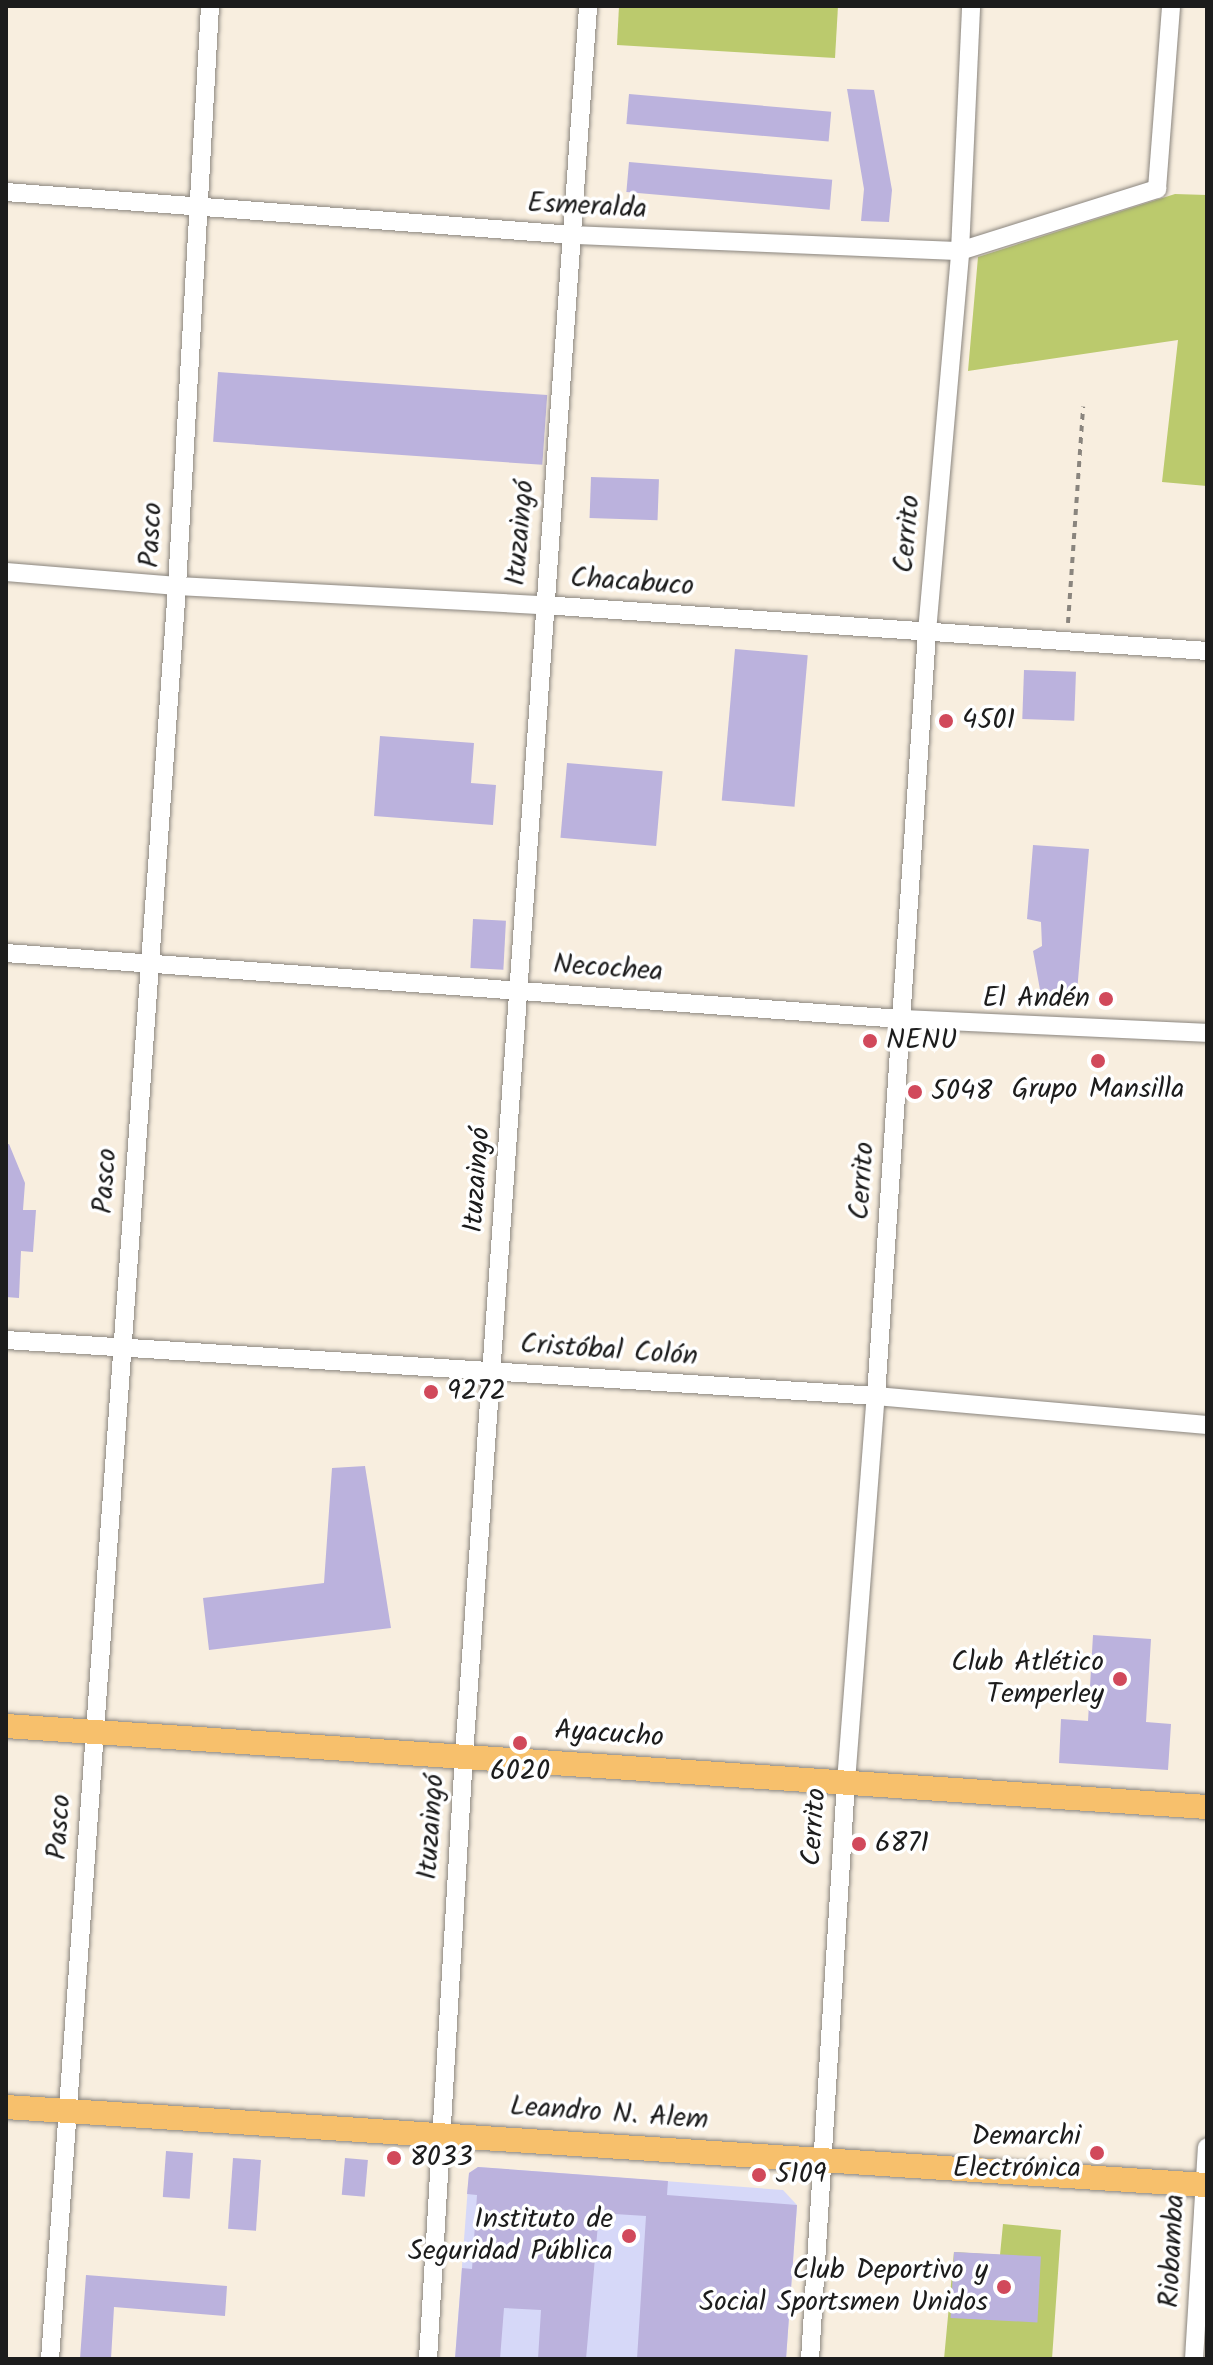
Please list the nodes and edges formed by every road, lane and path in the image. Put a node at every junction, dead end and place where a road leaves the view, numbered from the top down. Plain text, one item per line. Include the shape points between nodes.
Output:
1 (210, 6) edge
2 (588, 6) edge
3 (971, 6) edge
4 (1171, 6) edge
5 (6, 192) edge
6 (198, 206) junction
7 (574, 235) junction
8 (960, 251) junction
9 (1083, 407) dead end
10 (6, 572) edge
11 (177, 586) junction
12 (543, 605) junction
13 (927, 632) junction
14 (1066, 641) junction
15 (1207, 651) edge
16 (6, 953) edge
17 (150, 964) junction
18 (518, 990) junction
19 (901, 1019) junction
20 (1207, 1033) edge
21 (6, 1340) edge
22 (123, 1348) junction
23 (493, 1372) junction
24 (876, 1396) junction
25 (1207, 1425) edge
26 (6, 1726) edge
27 (95, 1734) junction
28 (464, 1755) junction
29 (846, 1782) junction
30 (1207, 1807) edge
31 (6, 2107) edge
32 (68, 2112) junction
33 (441, 2133) junction
34 (1207, 2147) edge
35 (822, 2159) junction
36 (1206, 2185) edge
37 (50, 2359) edge
38 (428, 2359) edge
39 (810, 2359) edge
40 (1194, 2359) edge

1 - 6 street, Pasco
2 - 7 street, Ituzaingó
3 - 8 street, Cerrito
4 - 8 street, Esmeralda via 1157,189
5 - 6 street, Esmeralda
6 - 7 street, Esmeralda
6 - 11 street, Pasco
7 - 8 street, Esmeralda
7 - 12 street, Ituzaingó
8 - 13 street, Cerrito
9 - 14 path
10 - 11 street, Chacabuco
11 - 12 street, Chacabuco
11 - 17 street, Pasco
12 - 13 street, Chacabuco
12 - 18 street, Ituzaingó
13 - 14 street, Chacabuco
13 - 19 street, Cerrito
14 - 15 street, Chacabuco
16 - 17 street, Necochea
17 - 18 street, Necochea
17 - 22 street, Pasco
18 - 19 street, Necochea
18 - 23 street, Ituzaingó
19 - 20 street, Necochea
19 - 24 street, Cerrito
21 - 22 street, Cristóbal Colón
22 - 23 street, Cristóbal Colón
22 - 27 street, Pasco
23 - 24 street, Cristóbal Colón
23 - 28 street, Ituzaingó
24 - 25 street, Cristóbal Colón
24 - 29 street, Cerrito
26 - 27 main road, Ayacucho
27 - 28 main road, Ayacucho
27 - 32 street, Pasco
28 - 29 main road, Ayacucho
28 - 33 street, Ituzaingó
29 - 30 main road, Ayacucho
29 - 35 street, Cerrito
31 - 32 main road, Leandro N. Alem
32 - 33 main road, Leandro N. Alem
32 - 37 street, Pasco
33 - 35 main road, Leandro N. Alem
33 - 38 street, Ituzaingó
34 - 36 street, Riobamba
35 - 36 main road, Leandro N. Alem
35 - 39 street, Cerrito
36 - 40 street, Riobamba

